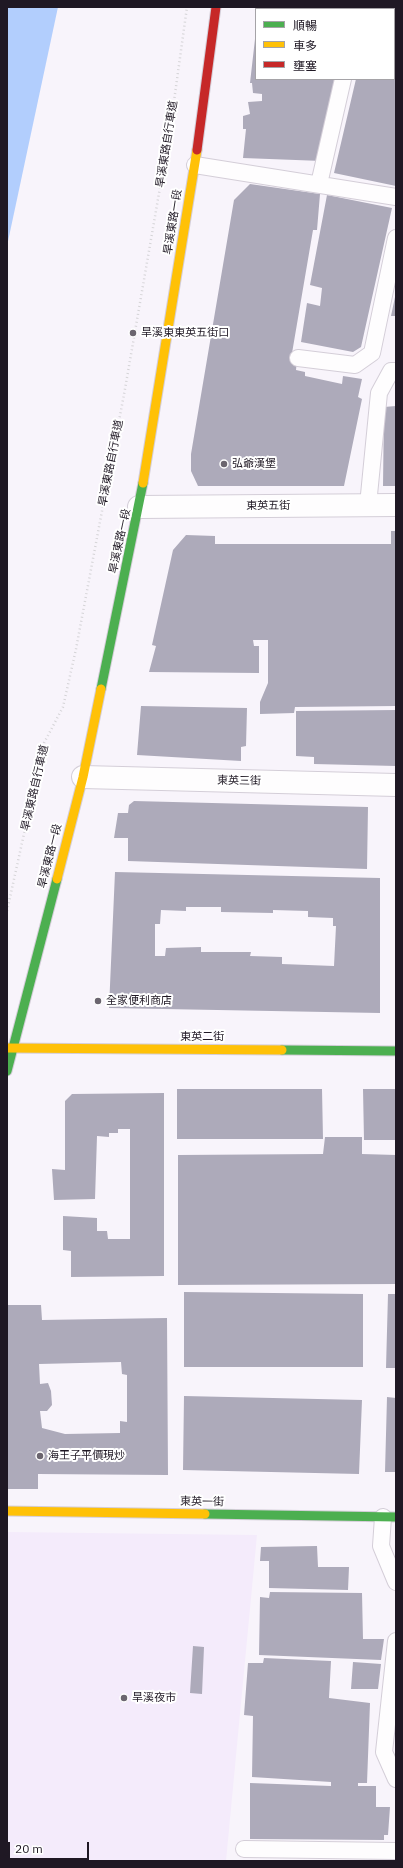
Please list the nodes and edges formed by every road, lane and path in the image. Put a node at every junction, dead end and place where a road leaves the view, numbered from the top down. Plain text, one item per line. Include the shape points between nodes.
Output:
1 (187, 7) edge
2 (216, 7) edge
3 (343, 80) edge
4 (195, 165) junction
5 (319, 184) junction
6 (396, 197) edge
7 (396, 238) edge
8 (298, 358) dead end
9 (396, 371) edge
10 (368, 505) junction
11 (396, 505) edge
12 (139, 507) junction
13 (83, 777) junction
14 (396, 784) edge
15 (7, 911) edge
16 (10, 1048) edge
17 (396, 1051) edge
18 (7, 1071) edge
19 (7, 1511) edge
20 (390, 1517) edge
21 (396, 1582) edge
22 (396, 1641) edge
23 (396, 1779) edge
24 (244, 1849) dead end
25 (396, 1851) edge

1 - 15 path, 旱溪東路自行車道 via 162,177 76,649 64,707 44,743
2 - 4 street, 旱溪東路一段
3 - 5 lane
4 - 5 lane
4 - 12 street, 旱溪東路一段
5 - 6 lane
7 - 8 lane via 372,353 355,366
9 - 10 lane via 391,371 379,392
10 - 11 street, 東英五街
10 - 12 street, 東英五街
12 - 13 street, 旱溪東路一段
13 - 14 street, 東英三街
13 - 16 street, 旱溪東路一段
16 - 17 street, 東英二街
16 - 18 street, 旱溪東路一段
19 - 20 street, 東英一街
20 - 21 lane via 381,1546
22 - 23 lane via 384,1752
24 - 25 lane

